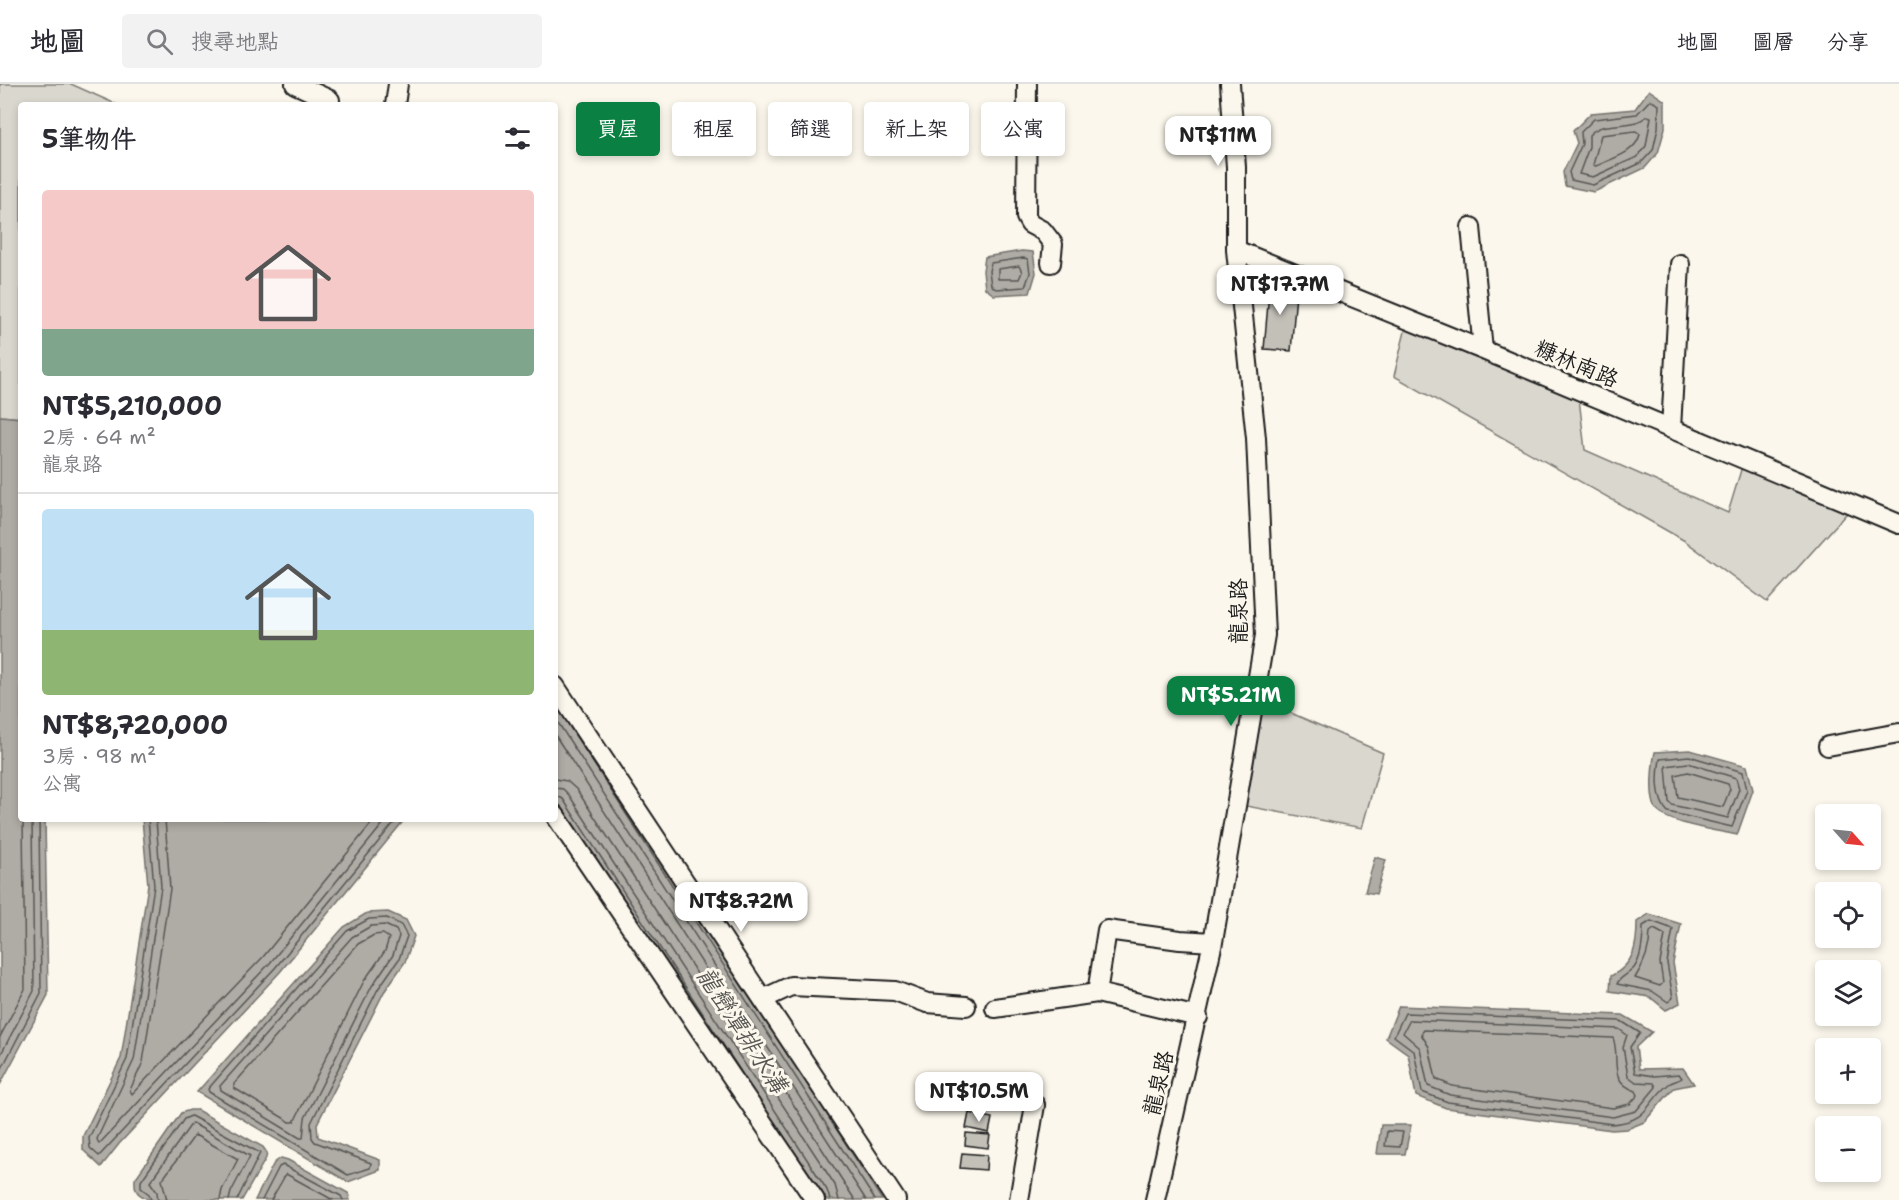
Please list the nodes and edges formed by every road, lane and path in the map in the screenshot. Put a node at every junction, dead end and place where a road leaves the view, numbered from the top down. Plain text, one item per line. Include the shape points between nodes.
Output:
1 (296, 84) edge
2 (398, 84) edge
3 (1027, 84) edge
4 (1230, 84) edge
5 (330, 102) edge
6 (395, 102) edge
7 (1471, 227) dead end
8 (1236, 250) junction
9 (1051, 263) dead end
10 (1680, 264) dead end
11 (1483, 350) junction
12 (1671, 429) junction
13 (1899, 525) edge
14 (558, 690) edge
15 (1899, 733) edge
16 (1828, 746) dead end
17 (558, 819) edge
18 (1213, 942) junction
19 (1097, 993) junction
20 (764, 999) junction
21 (966, 1006) dead end
22 (995, 1008) dead end
23 (1198, 1017) junction
24 (1035, 1106) dead end
25 (812, 1199) edge
26 (896, 1200) edge
27 (1018, 1200) edge
28 (1155, 1200) edge

1 - 5 street
2 - 6 street
3 - 9 street via 1026,217 1053,244
4 - 8 street, 龍泉路
7 - 11 street
8 - 11 street, 糠林南路
8 - 18 street, 龍泉路 via 1256,438 1265,635
10 - 12 street
11 - 12 street, 糠林南路
12 - 13 street, 糠林南路
14 - 20 street
15 - 16 street
17 - 25 street
18 - 19 street via 1107,930
18 - 23 street, 龍泉路
19 - 22 street
19 - 23 street
20 - 21 street via 791,986 895,991 927,1003
20 - 26 street
23 - 28 street, 龍泉路
24 - 27 street

